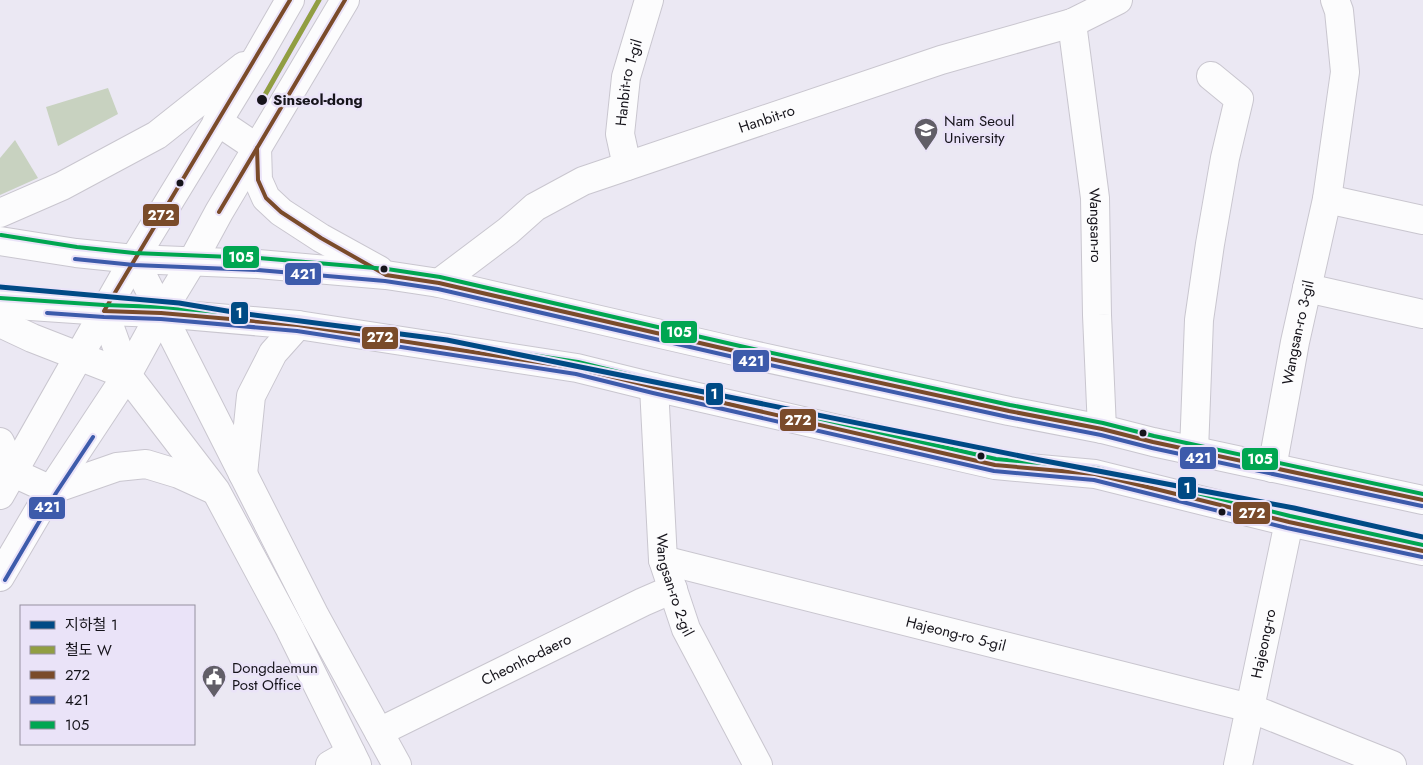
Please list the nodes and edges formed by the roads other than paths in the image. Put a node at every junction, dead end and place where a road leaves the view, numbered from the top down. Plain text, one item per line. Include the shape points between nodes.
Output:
1 (290, 0) edge
2 (345, 0) edge
3 (649, 0) edge
4 (1118, 0) edge
5 (1335, 0) edge
6 (1072, 23) junction
7 (259, 54) junction
8 (1211, 76) dead end
9 (217, 121) junction
10 (257, 148) junction
11 (627, 166) junction
12 (1327, 199) junction
13 (0, 213) edge
14 (1423, 220) edge
15 (0, 242) edge
16 (134, 259) junction
17 (192, 262) junction
18 (386, 275) junction
19 (439, 283) junction
20 (1307, 288) junction
21 (0, 304) edge
22 (104, 311) junction
23 (161, 313) junction
24 (1423, 314) edge
25 (0, 323) edge
26 (298, 325) junction
27 (80, 356) junction
28 (127, 374) junction
29 (654, 387) junction
30 (1102, 429) junction
31 (0, 442) edge
32 (1194, 451) junction
33 (1272, 468) junction
34 (243, 474) junction
35 (7, 484) edge
36 (51, 490) junction
37 (216, 491) junction
38 (1423, 500) edge
39 (1289, 522) junction
40 (1423, 551) edge
41 (663, 560) junction
42 (0, 577) edge
43 (673, 589) junction
44 (1250, 708) junction
45 (379, 732) junction
46 (346, 761) edge
47 (397, 765) edge
48 (758, 765) edge
49 (1238, 765) edge
50 (1392, 765) edge

1 - 7 main road
2 - 10 main road
3 - 11 main road, Hanbit-ro 1-gil via 626,77 620,134
4 - 6 main road, Hanbit-ro
5 - 12 main road, Wangsan-ro 3-gil via 1339,10 1345,72
6 - 11 main road, Hanbit-ro via 940,60
6 - 30 main road, Wangsan-ro via 1095,198
7 - 9 main road
7 - 13 main road via 157,135 62,186
8 - 32 main road via 1239,99 1225,158 1199,320
9 - 10 main road
9 - 16 main road
10 - 17 main road
10 - 18 main road via 258,180 266,198 281,212
11 - 19 main road, Hanbit-ro via 583,181 535,207
12 - 14 main road
12 - 20 main road, Wangsan-ro 3-gil
15 - 16 main road
16 - 17 main road
16 - 22 main road
16 - 23 main road
17 - 18 main road
17 - 23 main road
18 - 19 main road
19 - 30 main road via 738,352
20 - 24 main road
20 - 33 main road, Wangsan-ro 3-gil
21 - 22 main road
22 - 23 main road
22 - 27 main road
22 - 28 main road
23 - 26 main road
23 - 28 main road
23 - 34 main road
25 - 27 main road
26 - 29 main road via 577,368
26 - 34 main road via 273,353 251,396
27 - 28 main road
27 - 35 main road
28 - 36 main road
28 - 37 main road
29 - 39 main road via 995,465 1095,474
29 - 41 main road, Wangsan-ro 2-gil
30 - 32 main road
31 - 35 main road
32 - 33 main road
33 - 38 main road
34 - 45 main road via 315,616
35 - 36 main road
36 - 37 main road via 117,466 146,464 179,474
36 - 42 main road
37 - 46 main road via 290,629
39 - 40 main road
39 - 44 main road, Hajeong-ro
41 - 43 main road, Wangsan-ro 2-gil
41 - 44 main road, Hajeong-ro 5-gil
43 - 45 main road, Cheonho-daero
43 - 48 main road, Wangsan-ro 2-gil via 686,630
44 - 49 main road, Hajeong-ro
44 - 50 main road, Hajeong-ro 5-gil
45 - 47 main road

